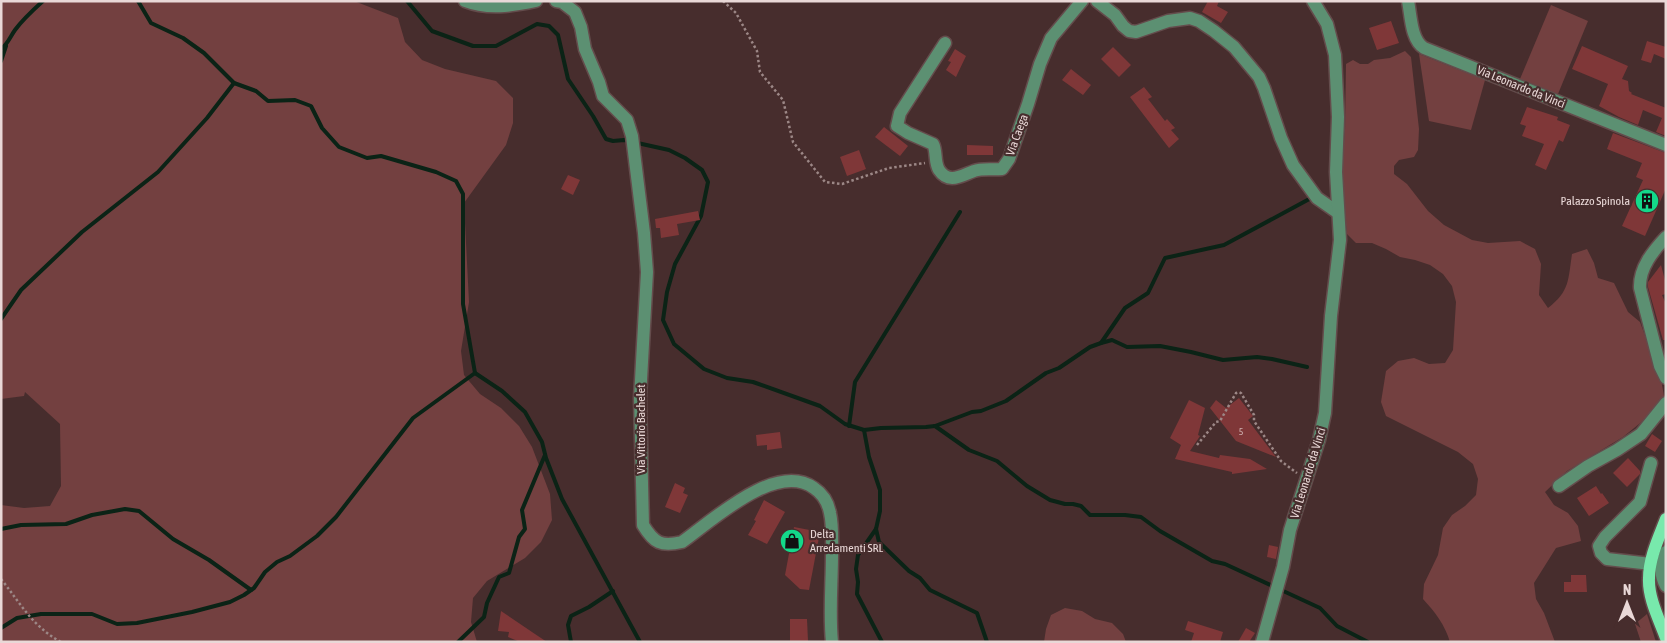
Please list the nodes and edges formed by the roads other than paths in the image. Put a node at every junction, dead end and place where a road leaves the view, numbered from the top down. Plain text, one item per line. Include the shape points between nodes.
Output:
1 (465, 1) edge
2 (536, 1) edge
3 (556, 1) edge
4 (1082, 1) edge
5 (1097, 1) edge
6 (1408, 1) edge
7 (1313, 2) edge
8 (946, 43) dead end
9 (1666, 145) edge
10 (1337, 212) junction
11 (1666, 237) edge
12 (1666, 378) edge
13 (1666, 403) edge
14 (1651, 463) dead end
15 (1559, 486) dead end
16 (1666, 519) edge
17 (1666, 552) edge
18 (1651, 564) junction
19 (1666, 586) edge
20 (1666, 638) edge
21 (832, 642) edge
22 (1262, 642) edge

1 - 2 street via 501,7
3 - 21 street, Via Vittorio Bachelet via 575,12 603,96 627,120 632,136 647,272 640,398 643,525 660,544 672,545 682,542 752,491 774,482 808,484 826,500 830,513
4 - 8 street, Via Caega via 1051,38 1009,159 1002,169 974,170 954,178 944,175 938,168 933,144 900,129 896,123 904,105
5 - 10 street via 1129,31 1190,18 1214,30 1234,47 1264,88 1293,165 1316,198
6 - 9 street, Via Leonardo da Vinci via 1415,38 1424,48
7 - 10 street via 1327,24 1335,55
10 - 22 street, Via Leonardo da Vinci via 1340,240 1325,413 1320,440 1290,530
11 - 12 street via 1651,253 1640,280 1660,366
13 - 15 street via 1641,434
14 - 18 street via 1640,502 1599,546 1607,559
16 - 18 main road
17 - 19 street via 1661,577
18 - 20 main road via 1652,594

